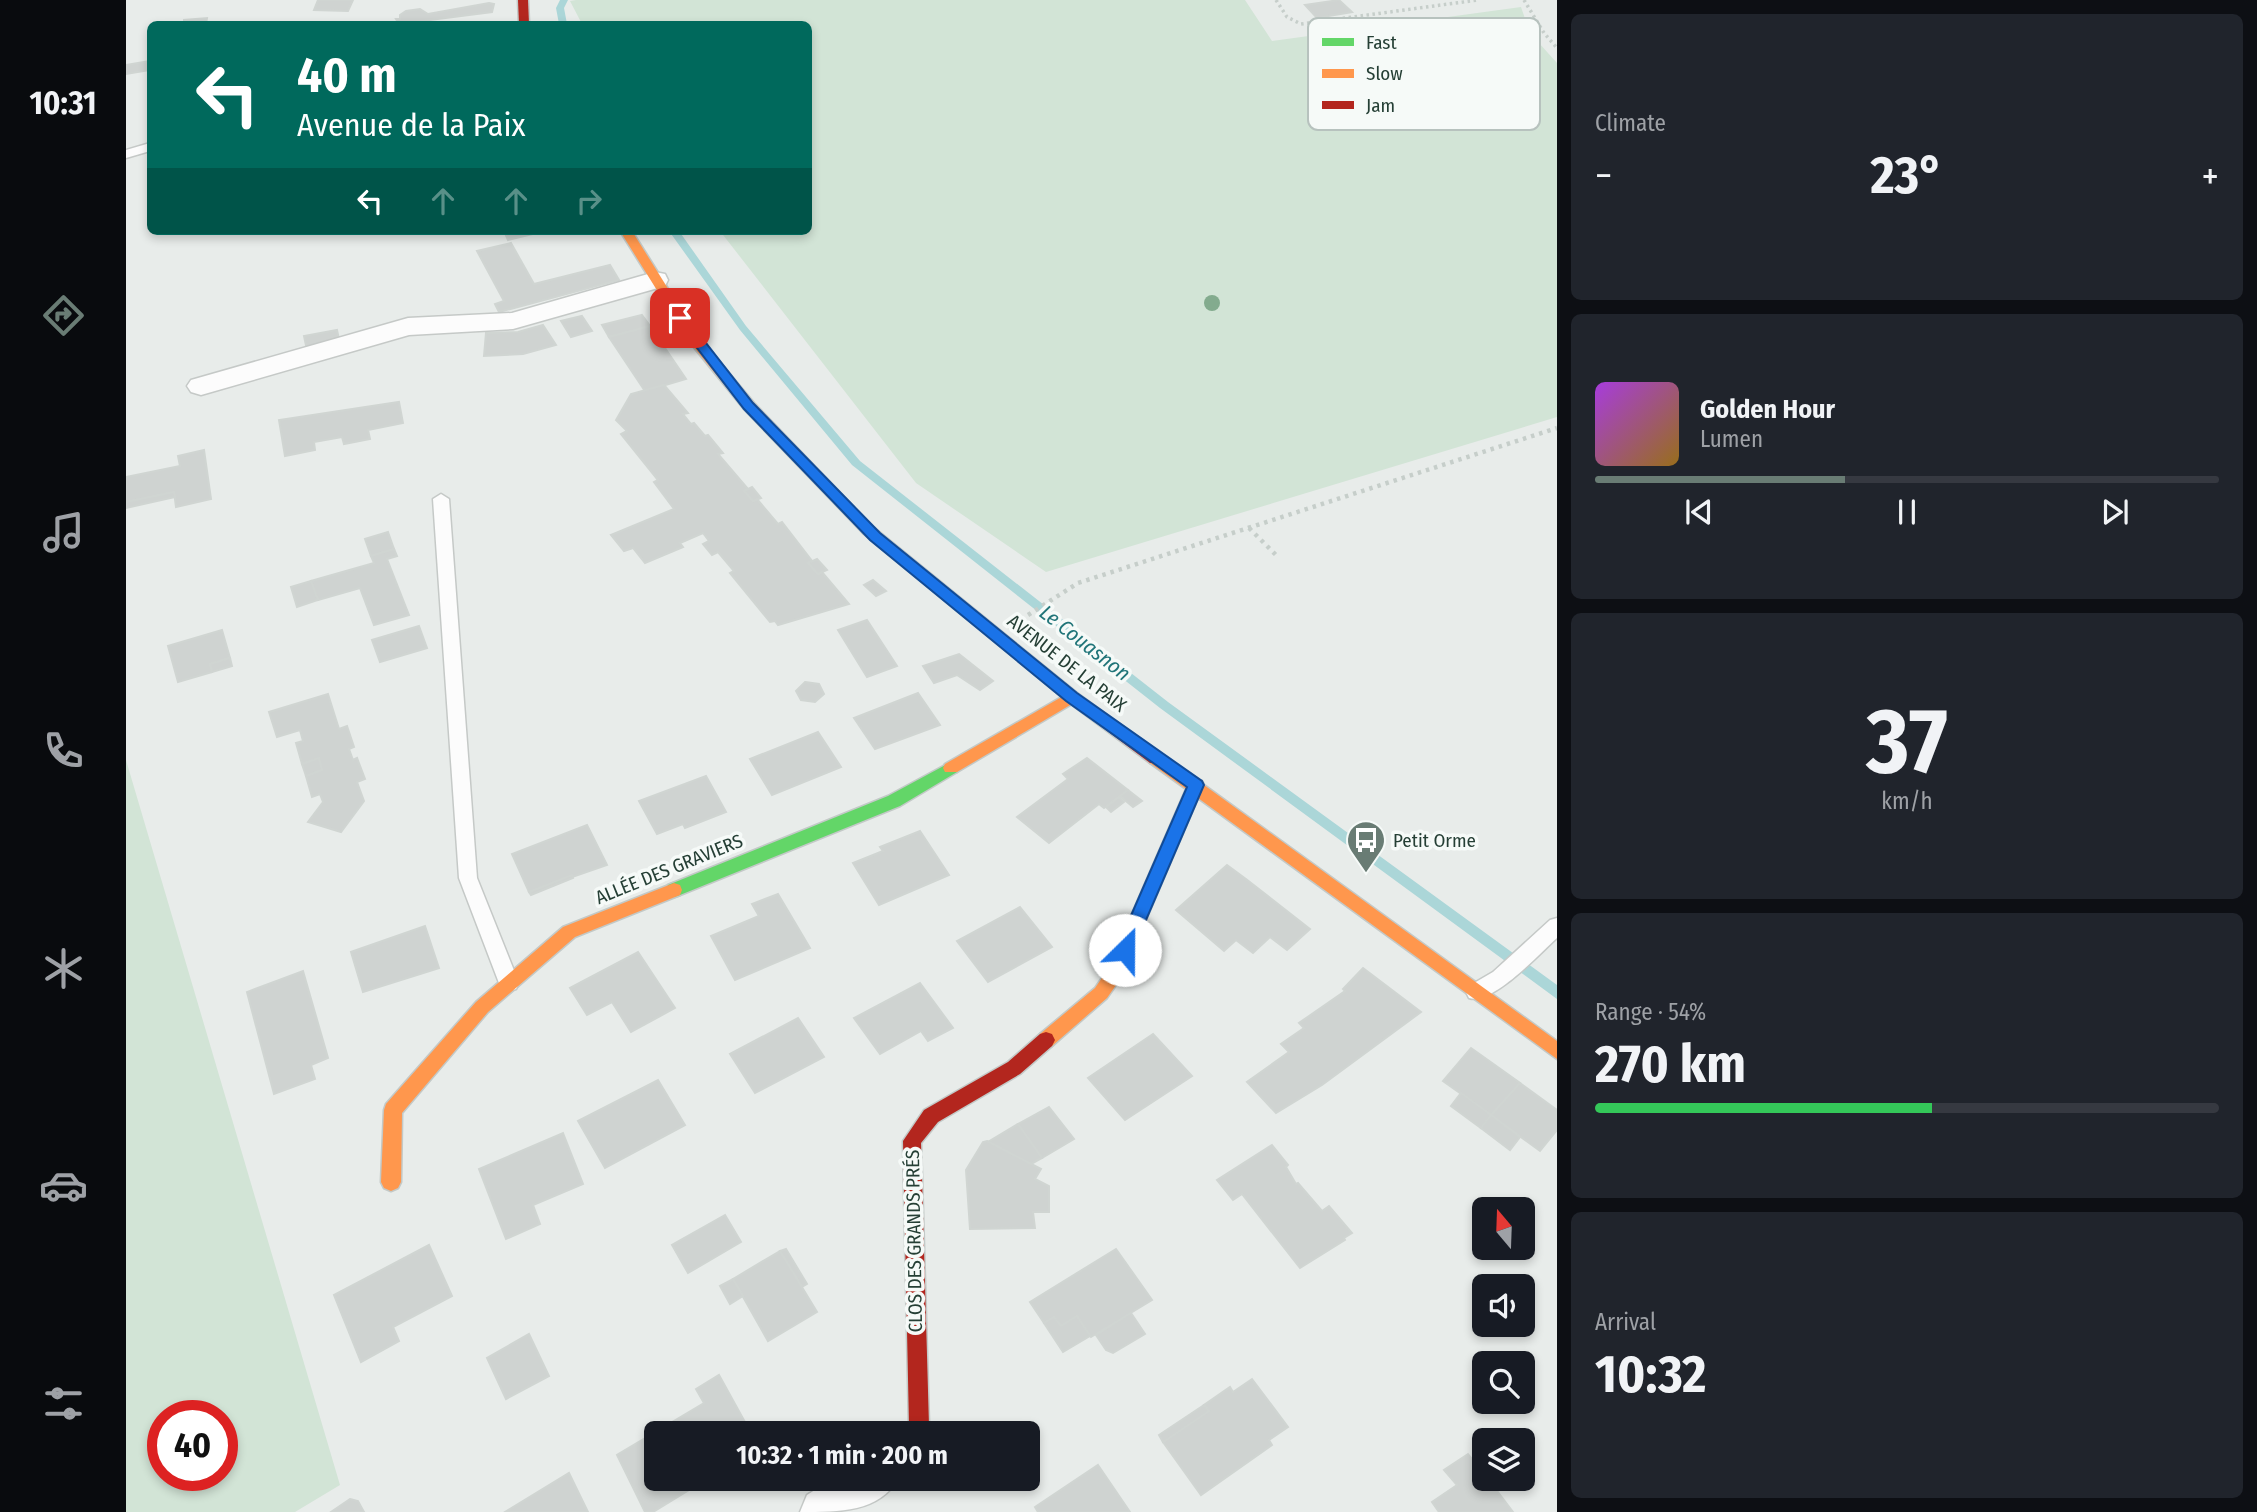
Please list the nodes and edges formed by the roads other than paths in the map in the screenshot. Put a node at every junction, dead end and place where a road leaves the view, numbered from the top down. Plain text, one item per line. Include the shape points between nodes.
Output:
1 (523, 0) edge
2 (524, 21) edge
3 (147, 147) edge
4 (126, 154) edge
5 (628, 235) edge
6 (655, 280) junction
7 (201, 386) dead end
8 (441, 499) dead end
9 (1072, 697) junction
10 (1196, 785) junction
11 (1557, 926) edge
12 (509, 983) junction
13 (1476, 992) junction
14 (1557, 1051) edge
15 (391, 1182) dead end
16 (919, 1421) edge
17 (856, 1491) edge
18 (824, 1512) edge

1 - 2 main road
3 - 4 lane
5 - 6 main road, AVENUE DE LA PAIX
6 - 7 street via 513,321 408,327
6 - 9 main road, AVENUE DE LA PAIX via 692,337 749,406 875,537
8 - 12 lane via 468,878
9 - 10 main road, AVENUE DE LA PAIX
9 - 12 main road, ALLÉE DES GRAVIERS via 894,801 569,932
10 - 13 main road, AVENUE DE LA PAIX
10 - 16 main road, CLOS DES GRANDS PRÉS via 1115,973 1101,993 1014,1068 931,1116 912,1141
11 - 13 lane via 1500,978
12 - 15 main road, ALLÉE DES GRAVIERS via 482,1007 393,1110
13 - 14 main road, AVENUE DE LA PAIX
17 - 18 street

